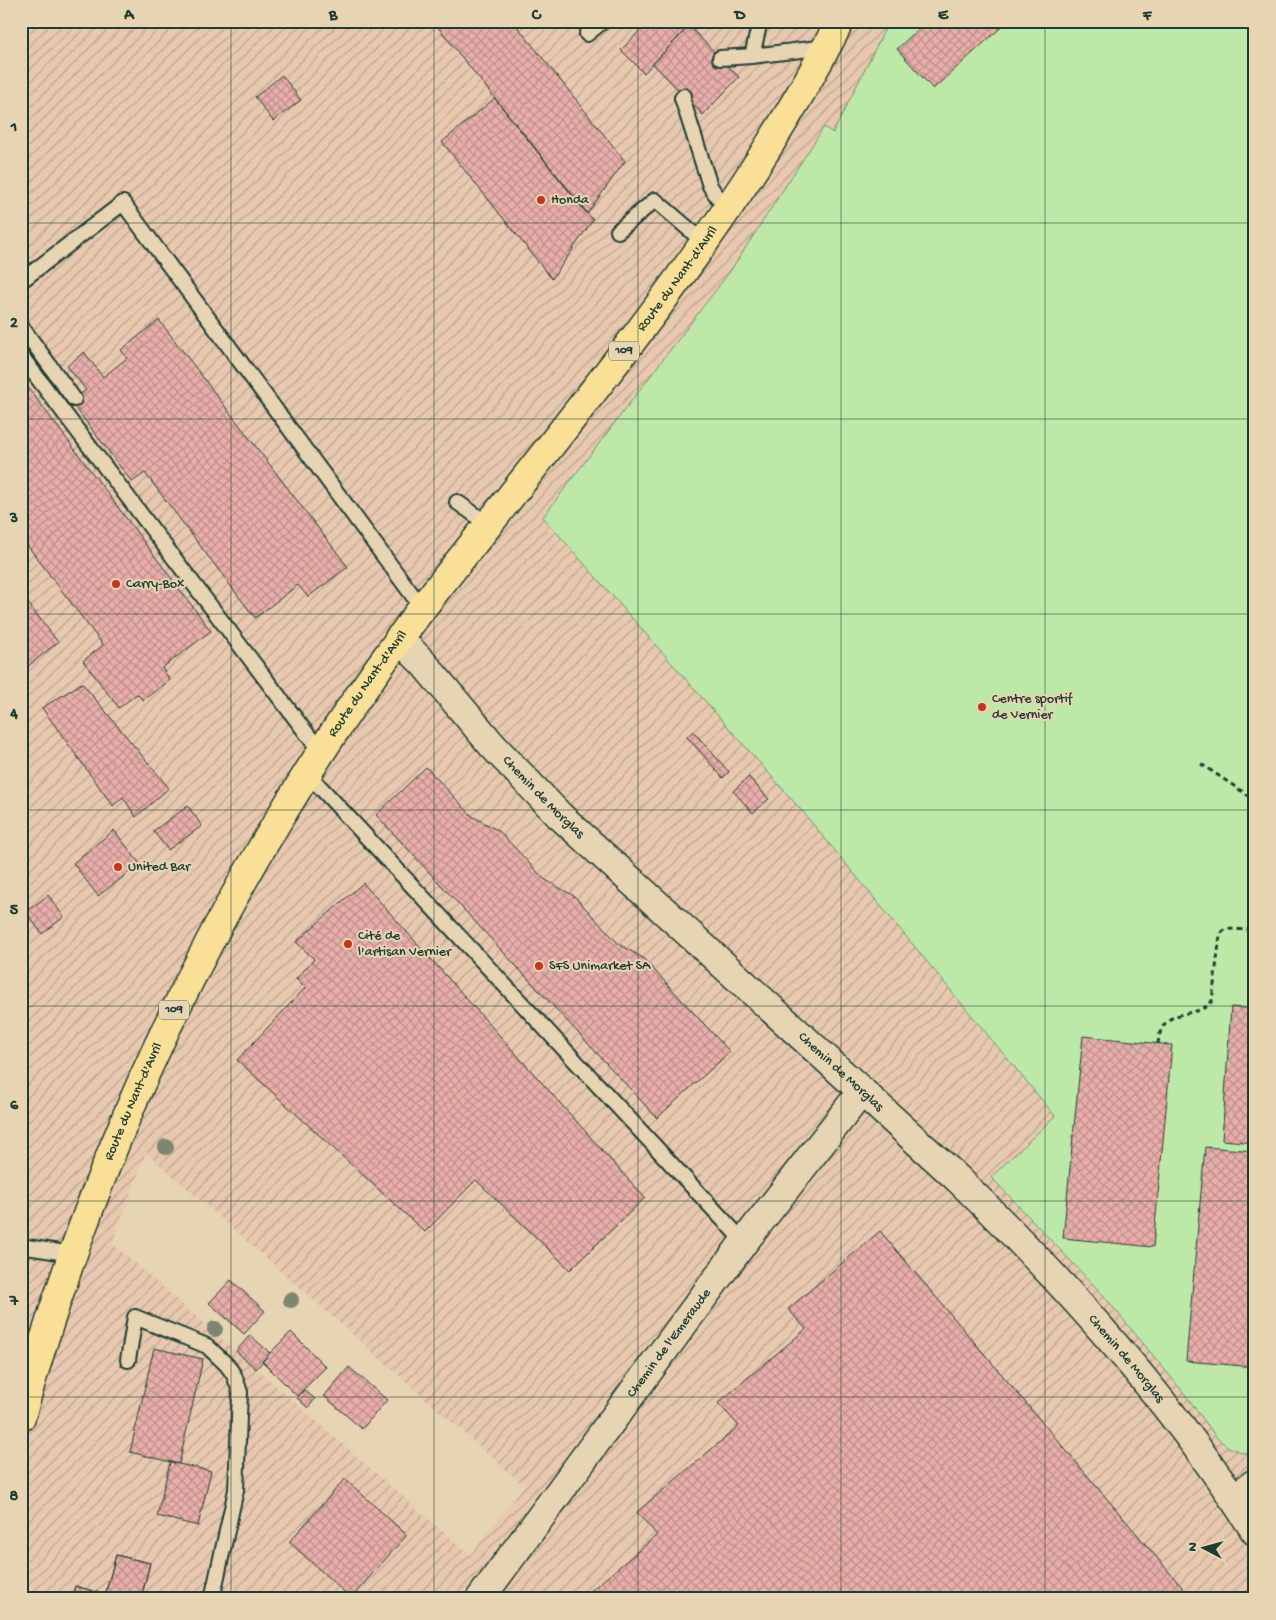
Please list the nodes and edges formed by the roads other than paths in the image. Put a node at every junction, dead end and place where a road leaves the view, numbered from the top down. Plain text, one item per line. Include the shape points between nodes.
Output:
1 (603, 21) edge
2 (760, 21) edge
3 (840, 21) edge
4 (587, 34) dead end
5 (827, 47) junction
6 (752, 56) junction
7 (720, 58) dead end
8 (684, 96) dead end
9 (727, 211) junction
10 (618, 231) dead end
11 (705, 243) junction
12 (21, 281) edge
13 (21, 326) edge
14 (21, 356) edge
15 (74, 399) dead end
16 (457, 502) dead end
17 (488, 524) junction
18 (422, 608) junction
19 (399, 638) junction
20 (313, 762) junction
21 (862, 1091) junction
22 (744, 1242) junction
23 (21, 1253) edge
24 (72, 1254) junction
25 (128, 1360) dead end
26 (26, 1380) edge
27 (21, 1417) edge
28 (1244, 1490) edge
29 (1255, 1531) edge
30 (212, 1599) edge
31 (480, 1599) edge

1 - 4 lane
2 - 6 lane
3 - 5 main road, Route du Nant-d'Avril / 109
5 - 6 lane
5 - 9 main road, Route du Nant-d'Avril / 109
6 - 7 lane
8 - 9 lane via 710,186
9 - 11 main road, Route du Nant-d'Avril / 109
10 - 11 lane via 655,200
11 - 17 main road, Route du Nant-d'Avril / 109 via 638,334
12 - 18 lane via 123,203
13 - 15 lane
14 - 20 lane
16 - 17 lane
17 - 18 main road, Route du Nant-d'Avril / 109
18 - 19 main road, Route du Nant-d'Avril / 109
19 - 20 main road, Route du Nant-d'Avril / 109
19 - 21 street, Chemin de Morglas via 559,815
20 - 22 lane
20 - 24 main road, Route du Nant-d'Avril / 109 via 227,907 180,996 107,1161
21 - 22 street, Chemin de l'Emeraude
21 - 28 street, Chemin de Morglas via 1020,1239
22 - 31 street, Chemin de l'Emeraude
23 - 24 lane via 27,1247
24 - 26 main road, Route du Nant-d'Avril / 109
25 - 30 lane via 135,1317 207,1346 227,1365 240,1392 236,1490
26 - 27 main road, Route du Nant-d'Avril / 109
28 - 29 street, Chemin de Morglas

